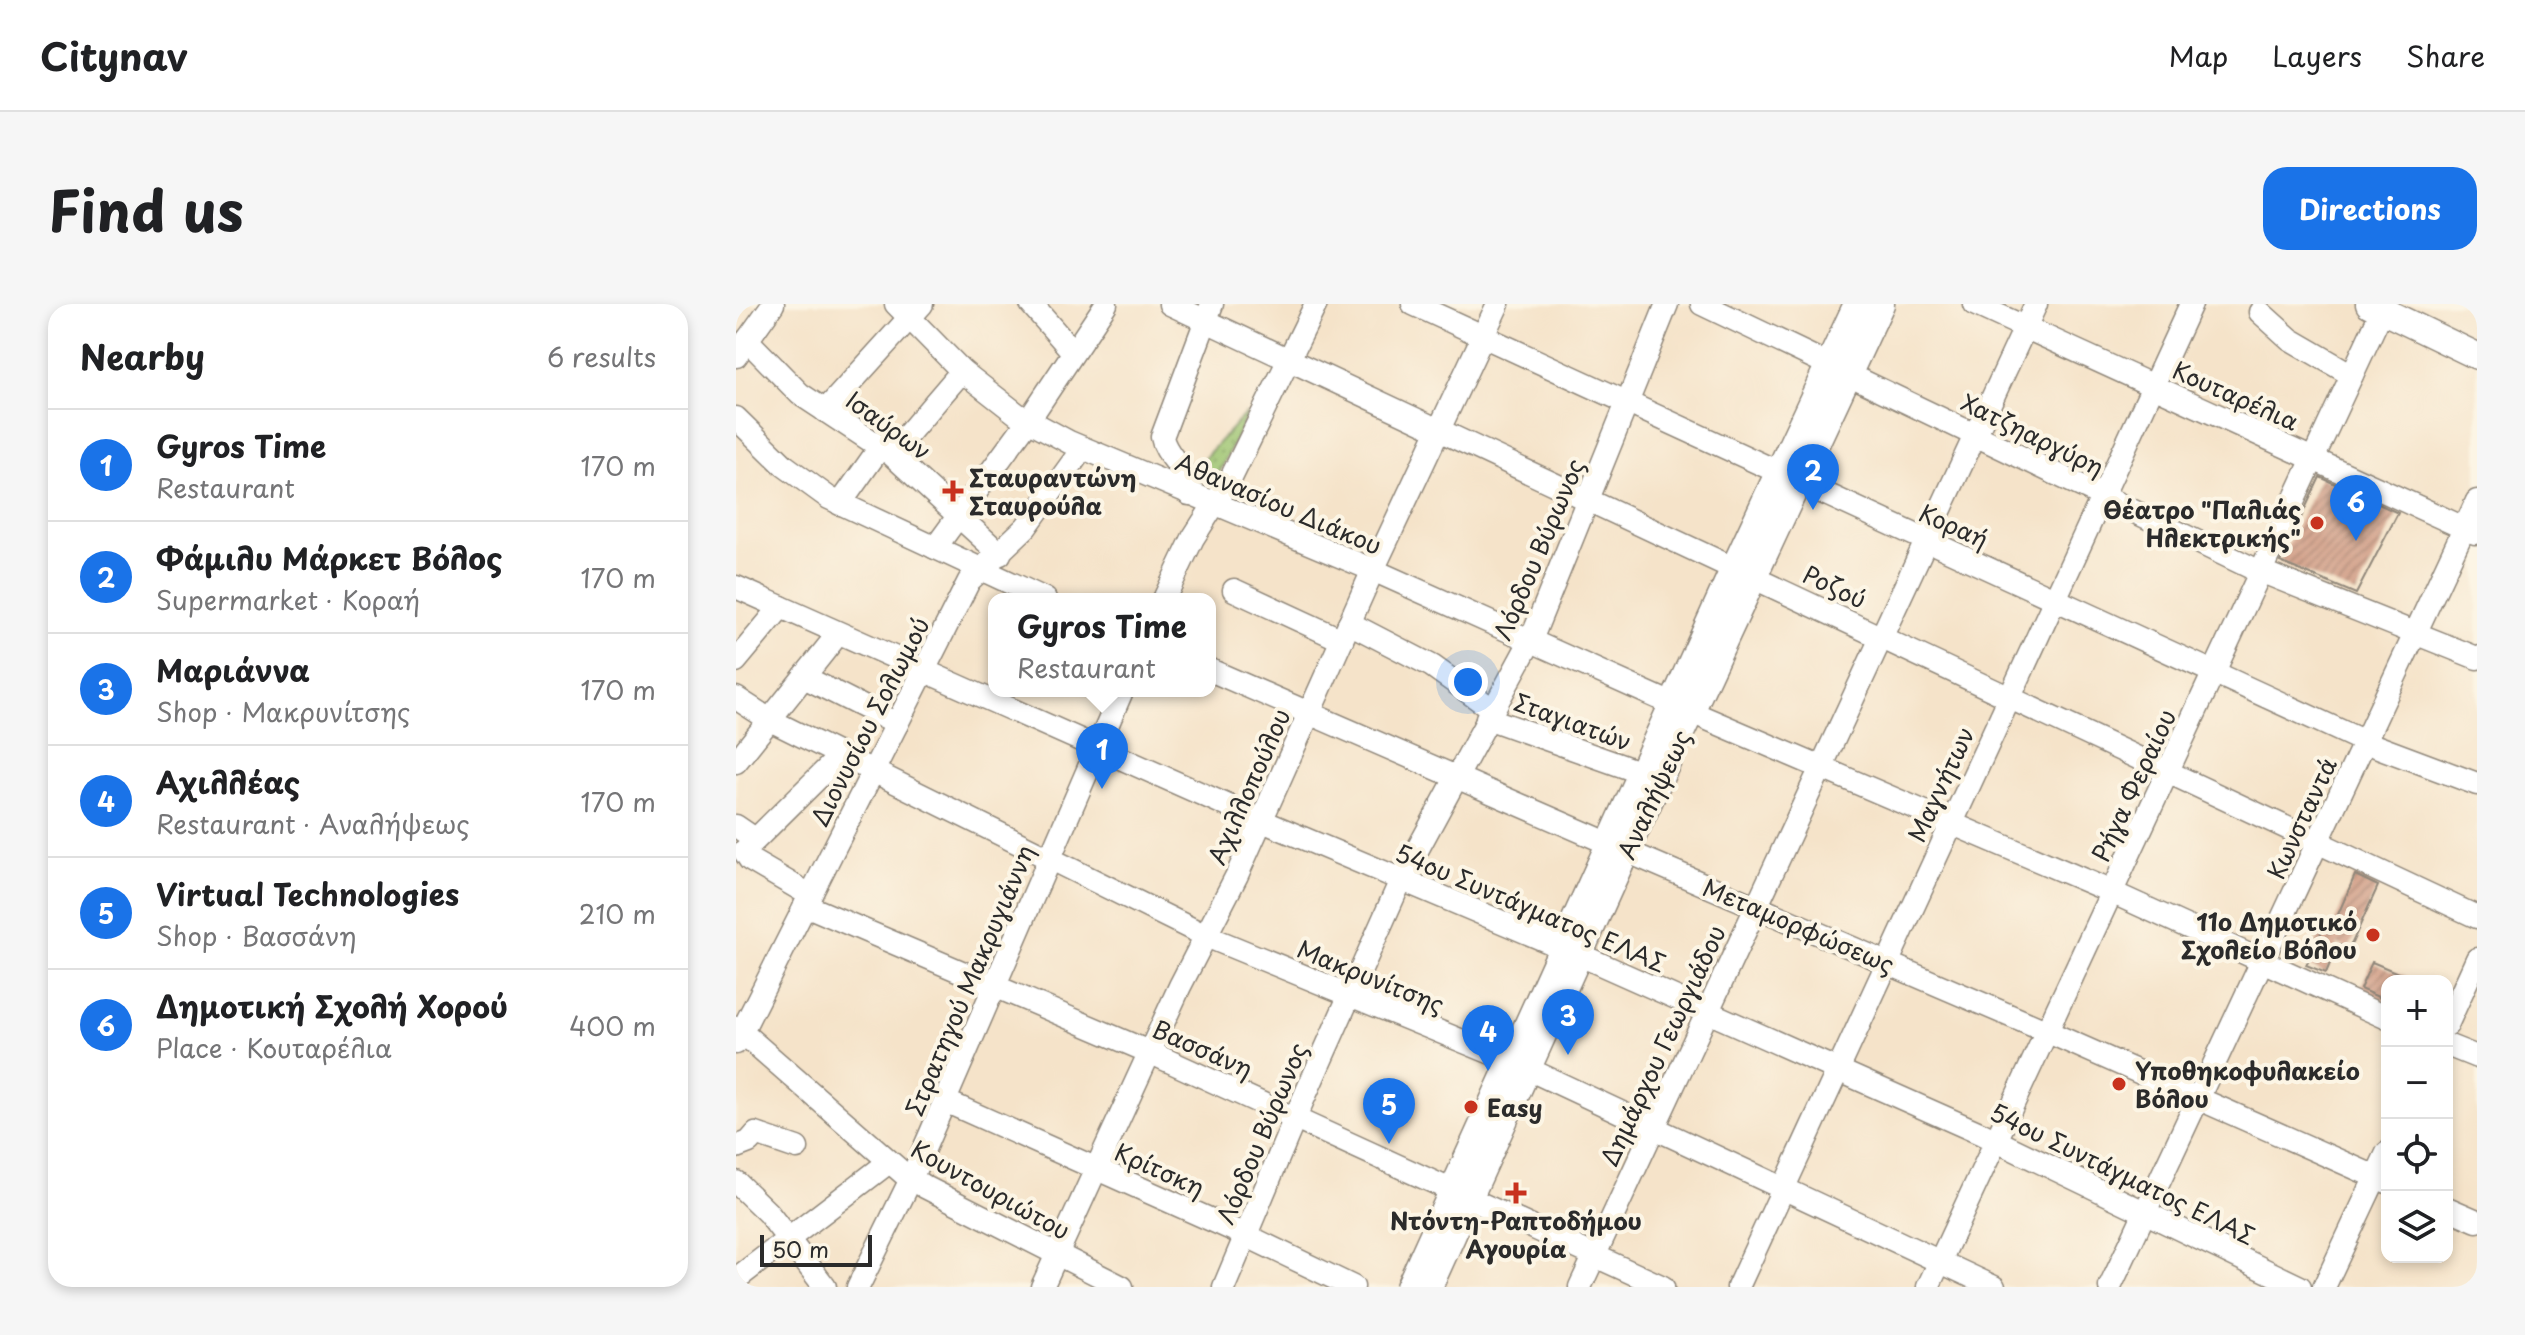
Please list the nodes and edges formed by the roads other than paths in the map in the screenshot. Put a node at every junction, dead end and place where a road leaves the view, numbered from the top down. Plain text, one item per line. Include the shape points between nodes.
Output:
1 (773, 304) edge
2 (1031, 304) edge
3 (1106, 304) edge
4 (1170, 304) edge
5 (1316, 304) edge
6 (1413, 304) edge
7 (1498, 304) edge
8 (1667, 304) edge
9 (1702, 304) edge
10 (1857, 304) edge
11 (1881, 304) edge
12 (1974, 304) edge
13 (2036, 304) edge
14 (2191, 304) edge
15 (2379, 306) edge
16 (909, 308) edge
17 (2260, 312) dead end
18 (1208, 313) edge
19 (2025, 327) junction
20 (1482, 336) junction
21 (742, 348) edge
22 (1073, 352) junction
23 (2477, 356) edge
24 (1288, 359) junction
25 (1838, 368) junction
26 (962, 371) junction
27 (2352, 375) junction
28 (2153, 385) junction
29 (1627, 403) junction
30 (825, 411) junction
31 (736, 418) edge
32 (1028, 421) junction
33 (1438, 428) junction
34 (1974, 434) junction
35 (1083, 448) junction
36 (886, 450) junction
37 (2313, 458) junction
38 (1788, 477) junction
39 (1189, 494) junction
40 (2102, 496) junction
41 (1587, 499) junction
42 (2477, 501) edge
43 (840, 504) junction
44 (1215, 505) junction
45 (960, 515) junction
46 (2471, 531) edge
47 (1925, 541) junction
48 (935, 548) junction
49 (1000, 554) junction
50 (980, 569) junction
51 (1373, 570) junction
52 (2260, 572) junction
53 (1744, 573) junction
54 (736, 587) edge
55 (1234, 590) dead end
56 (1032, 593) edge
57 (1167, 593) edge
58 (2054, 599) junction
59 (781, 607) junction
60 (1346, 632) junction
61 (838, 634) junction
62 (2415, 634) junction
63 (1881, 636) junction
64 (1531, 640) junction
65 (2477, 658) edge
66 (736, 661) edge
67 (924, 672) junction
68 (1216, 673) edge
69 (2213, 673) junction
70 (804, 677) junction
71 (2009, 696) junction
72 (1119, 697) edge
73 (736, 698) edge
74 (1682, 708) junction
75 (1310, 712) junction
76 (1490, 713) junction
77 (770, 720) junction
78 (897, 724) junction
79 (2365, 742) junction
80 (1097, 748) junction
81 (841, 755) junction
82 (736, 762) edge
83 (1819, 768) junction
84 (872, 770) junction
85 (2169, 772) junction
86 (1642, 773) junction
87 (1456, 776) junction
88 (2477, 784) edge
89 (1260, 820) junction
90 (1951, 822) junction
91 (745, 833) edge
92 (2318, 842) junction
93 (1618, 847) junction
94 (1049, 860) junction
95 (1401, 880) junction
96 (2112, 892) junction
97 (807, 900) junction
98 (1754, 907) junction
99 (2477, 917) edge
100 (1206, 936) junction
101 (1571, 951) junction
102 (2477, 959) edge
103 (2262, 962) junction
104 (1886, 963) junction
105 (994, 987) junction
106 (1349, 995) junction
107 (1707, 1011) junction
108 (2453, 1012) edge
109 (2381, 1015) edge
110 (2048, 1032) junction
111 (738, 1034) edge
112 (2452, 1047) edge
113 (1149, 1052) junction
114 (2477, 1057) edge
115 (1519, 1065) junction
116 (1838, 1070) junction
117 (2198, 1100) junction
118 (945, 1101) junction
119 (1295, 1118) junction
120 (1653, 1127) junction
121 (1997, 1141) junction
122 (736, 1147) edge
123 (797, 1148) dead end
124 (889, 1162) junction
125 (1096, 1169) junction
126 (911, 1179) junction
127 (2381, 1180) edge
128 (736, 1182) edge
129 (1783, 1188) junction
130 (1461, 1194) junction
131 (2453, 1211) edge
132 (2145, 1213) junction
133 (2477, 1221) edge
134 (1245, 1235) junction
135 (788, 1238) junction
136 (1057, 1255) junction
137 (1595, 1256) junction
138 (1941, 1262) junction
139 (736, 1279) edge
140 (825, 1287) edge
141 (858, 1287) edge
142 (1042, 1287) edge
143 (1122, 1287) edge
144 (1224, 1287) edge
145 (1353, 1287) edge
146 (1409, 1287) edge
147 (1429, 1287) edge
148 (1580, 1287) edge
149 (1663, 1287) edge
150 (1738, 1287) edge
151 (1928, 1287) edge
152 (1994, 1287) edge
153 (2110, 1287) edge
154 (2300, 1287) edge
155 (2324, 1287) edge

1 - 21 street
2 - 22 street
3 - 22 street
4 - 18 street, Ροζού
5 - 24 street
6 - 20 street, Κοραή
7 - 20 street, Αχιλλοπούλου
8 - 29 street, Λόρδου Βύρωνος
9 - 25 street, Χατζηαργύρη
10 - 25 main road, Αναλήψεως
11 - 25 main road, Αναλήψεως
12 - 19 street, Κουταρέλια
13 - 19 street, Δημάρχου Γεωργιάδου
14 - 28 street, Μαγνήτων
15 - 23 main road
15 - 27 street, Ρήγα Φεραίου
16 - 26 street, Αθανασίου Διάκου
16 - 30 street
17 - 27 street via 2290,339
18 - 24 street, Ροζού
18 - 39 street via 1162,437 1184,471
19 - 28 street, Κουταρέλια
19 - 34 street, Δημάρχου Γεωργιάδου
20 - 29 street, Κοραή
20 - 33 street, Αχιλλοπούλου
21 - 30 street, Ισαύρων
22 - 32 street
24 - 33 street, Ροζού
24 - 44 street
25 - 34 street, Χατζηαργύρη
25 - 38 main road, Αναλήψεως
26 - 32 street, Αθανασίου Διάκου
26 - 36 street
27 - 37 street, Ρήγα Φεραίου
28 - 37 street, Κουταρέλια
28 - 40 street, Μαγνήτων
29 - 38 street, Κοραή
29 - 41 street, Λόρδου Βύρωνος
30 - 36 street, Ισαύρων
31 - 43 street via 794,474
32 - 35 street, Αθανασίου Διάκου
32 - 45 street
33 - 41 street, Ροζού
33 - 51 street, Αχιλλοπούλου
34 - 40 street, Χατζηαργύρη
34 - 47 street, Δημάρχου Γεωργιάδου
35 - 39 street, Αθανασίου Διάκου
35 - 49 street, Διονυσίου Σολωμού
36 - 43 street
36 - 45 street, Ισαύρων
37 - 46 street, Κουταρέλια
37 - 52 street, Ρήγα Φεραίου
38 - 47 street, Κοραή
38 - 53 main road, Αναλήψεως
39 - 44 street, Αθανασίου Διάκου
40 - 52 street, Χατζηαργύρη
40 - 58 street, Μαγνήτων
41 - 53 street, Ροζού
41 - 64 street, Λόρδου Βύρωνος
42 - 46 street, Κωνσταντά
43 - 48 street
44 - 51 street, Αθανασίου Διάκου
44 - 57 street
45 - 48 street
45 - 49 street, Ισαύρων
46 - 62 street, Κωνσταντά
47 - 58 street, Κοραή
47 - 63 street, Δημάρχου Γεωργιάδου
48 - 50 street
49 - 50 street, Διονυσίου Σολωμού
50 - 56 street
50 - 67 street, Διονυσίου Σολωμού
51 - 60 street, Αχιλλοπούλου
51 - 64 street, Αθανασίου Διάκου
52 - 62 street, Χατζηαργύρη
52 - 69 street, Ρήγα Φεραίου
53 - 63 street, Ροζού
53 - 74 main road, Αναλήψεως
54 - 59 street, 54ου Συντάγματος ΕΛΑΣ
55 - 60 street, Σταγιατών
58 - 69 street, Κοραή
58 - 71 street, Μαγνήτων
59 - 61 street, 54ου Συντάγματος ΕΛΑΣ
59 - 66 street
60 - 75 street, Αχιλλοπούλου
60 - 76 street, Σταγιατών via 1432,666
61 - 67 street, 54ου Συντάγματος ΕΛΑΣ
61 - 70 street
62 - 65 street, Χατζηαργύρη
62 - 79 street, Κωνσταντά
63 - 71 street, Ροζού
63 - 83 street, Δημάρχου Γεωργιάδου
64 - 74 street, Αθανασίου Διάκου
64 - 76 street, Λόρδου Βύρωνος
67 - 78 street, Διονυσίου Σολωμού
67 - 80 street, 54ου Συντάγματος ΕΛΑΣ
68 - 75 street, Μεταμορφώσεως
69 - 79 street, Κοραή
69 - 85 street, Ρήγα Φεραίου
70 - 77 street
70 - 78 street
71 - 85 street, Ροζού
71 - 90 street, Μαγνήτων
72 - 80 street, Στρατηγού Μακρυγιάννη
73 - 77 street, Μακρυνίτσης
74 - 83 street, Αθανασίου Διάκου
74 - 86 main road, Αναλήψεως
74 - 93 main road, Αναλήψεως
75 - 87 street, Μεταμορφώσεως
75 - 89 street, Αχιλλοπούλου
76 - 86 street, Σταγιατών
76 - 87 street, Λόρδου Βύρωνος
77 - 81 street, Μακρυνίτσης
77 - 82 street
78 - 84 street, Διονυσίου Σολωμού
79 - 88 street, Κοραή
79 - 92 street, Κωνσταντά
80 - 89 street, 54ου Συντάγματος ΕΛΑΣ
80 - 94 street, Στρατηγού Μακρυγιάννη
81 - 84 street, Μακρυνίτσης
81 - 91 street
83 - 90 street, Αθανασίου Διάκου
83 - 98 street, Δημάρχου Γεωργιάδου
84 - 94 street, Μακρυνίτσης
84 - 97 street, Διονυσίου Σολωμού
85 - 92 street, Ροζού
85 - 96 street, Ρήγα Φεραίου
86 - 93 main road, Αναλήψεως
87 - 93 street, Μεταμορφώσεως
87 - 95 street, Λόρδου Βύρωνος
89 - 95 street, 54ου Συντάγματος ΕΛΑΣ
89 - 100 street, Αχιλλοπούλου
90 - 96 street, Αθανασίου Διάκου
90 - 104 street, Μαγνήτων
91 - 97 street, Βασσάνη via 747,857
92 - 99 street, Ροζού
92 - 103 street, Κωνσταντά
93 - 98 street, Μεταμορφώσεως
93 - 101 main road, Αναλήψεως
94 - 100 street, Μακρυνίτσης
94 - 105 street, Στρατηγού Μακρυγιάννη
95 - 101 street, 54ου Συντάγματος ΕΛΑΣ
95 - 106 street, Λόρδου Βύρωνος
96 - 103 street, Αθανασίου Διάκου
96 - 110 street, Ρήγα Φεραίου
97 - 105 street, Βασσάνη
97 - 111 street, Διονυσίου Σολωμού
98 - 104 street, Μεταμορφώσεως
98 - 107 street, Δημάρχου Γεωργιάδου
100 - 106 street, Μακρυνίτσης
100 - 113 street, Αχιλλοπούλου
101 - 107 street, 54ου Συντάγματος ΕΛΑΣ
101 - 115 main road, Αναλήψεως
102 - 108 street
103 - 109 street, Αθανασίου Διάκου
103 - 117 street, Κωνσταντά
104 - 110 street, Μεταμορφώσεως
104 - 116 street, Μαγνήτων
105 - 113 street, Βασσάνη
105 - 118 street, Στρατηγού Μακρυγιάννη
106 - 115 street, Μακρυνίτσης
106 - 119 street, Λόρδου Βύρωνος
107 - 116 street, 54ου Συντάγματος ΕΛΑΣ
107 - 120 street, Δημάρχου Γεωργιάδου
110 - 117 street, Μεταμορφώσεως
110 - 121 street, Ρήγα Φεραίου
111 - 124 street, Κουντουριώτου
112 - 114 street
113 - 119 street, Βασσάνη
113 - 125 street, Αχιλλοπούλου
115 - 120 street, Μακρυνίτσης
115 - 130 main road, Αναλήψεως
116 - 121 street, 54ου Συντάγματος ΕΛΑΣ
116 - 129 street, Μαγνήτων
117 - 127 street, Μεταμορφώσεως
117 - 132 street, Κωνσταντά
118 - 125 street, Κρίτσκη
118 - 126 street, Στρατηγού Μακρυγιάννη
119 - 130 street, Βασσάνη
119 - 134 street, Λόρδου Βύρωνος
120 - 129 street, Μακρυνίτσης
120 - 137 street, Δημάρχου Γεωργιάδου
121 - 132 street, 54ου Συντάγματος ΕΛΑΣ
121 - 138 street, Ρήγα Φεραίου
122 - 123 street via 756,1134
124 - 126 street, Κουντουριώτου
124 - 135 street
125 - 134 street, Κρίτσκη
125 - 136 street, Αχιλλοπούλου
126 - 136 street, Κουντουριώτου
126 - 141 street, Στρατηγού Μακρυγιάννη
127 - 155 street
128 - 135 street
129 - 138 street, Μακρυνίτσης
129 - 150 street, Μαγνήτων
130 - 137 street, Βασσάνη
130 - 146 main road, Αναλήψεως
130 - 147 main road, Αναλήψεως
131 - 133 street
132 - 153 street, Κωνσταντά
132 - 154 street, 54ου Συντάγματος ΕΛΑΣ
134 - 144 street, Λόρδου Βύρωνος
134 - 145 street, Κρίτσκη
135 - 139 street
135 - 140 street
136 - 142 street, Αχιλλοπούλου
136 - 143 street, Κουντουριώτου
137 - 148 street, Δημάρχου Γεωργιάδου
137 - 149 street, Βασσάνη
138 - 151 street, Ρήγα Φεραίου
138 - 152 street, Μακρυνίτσης

